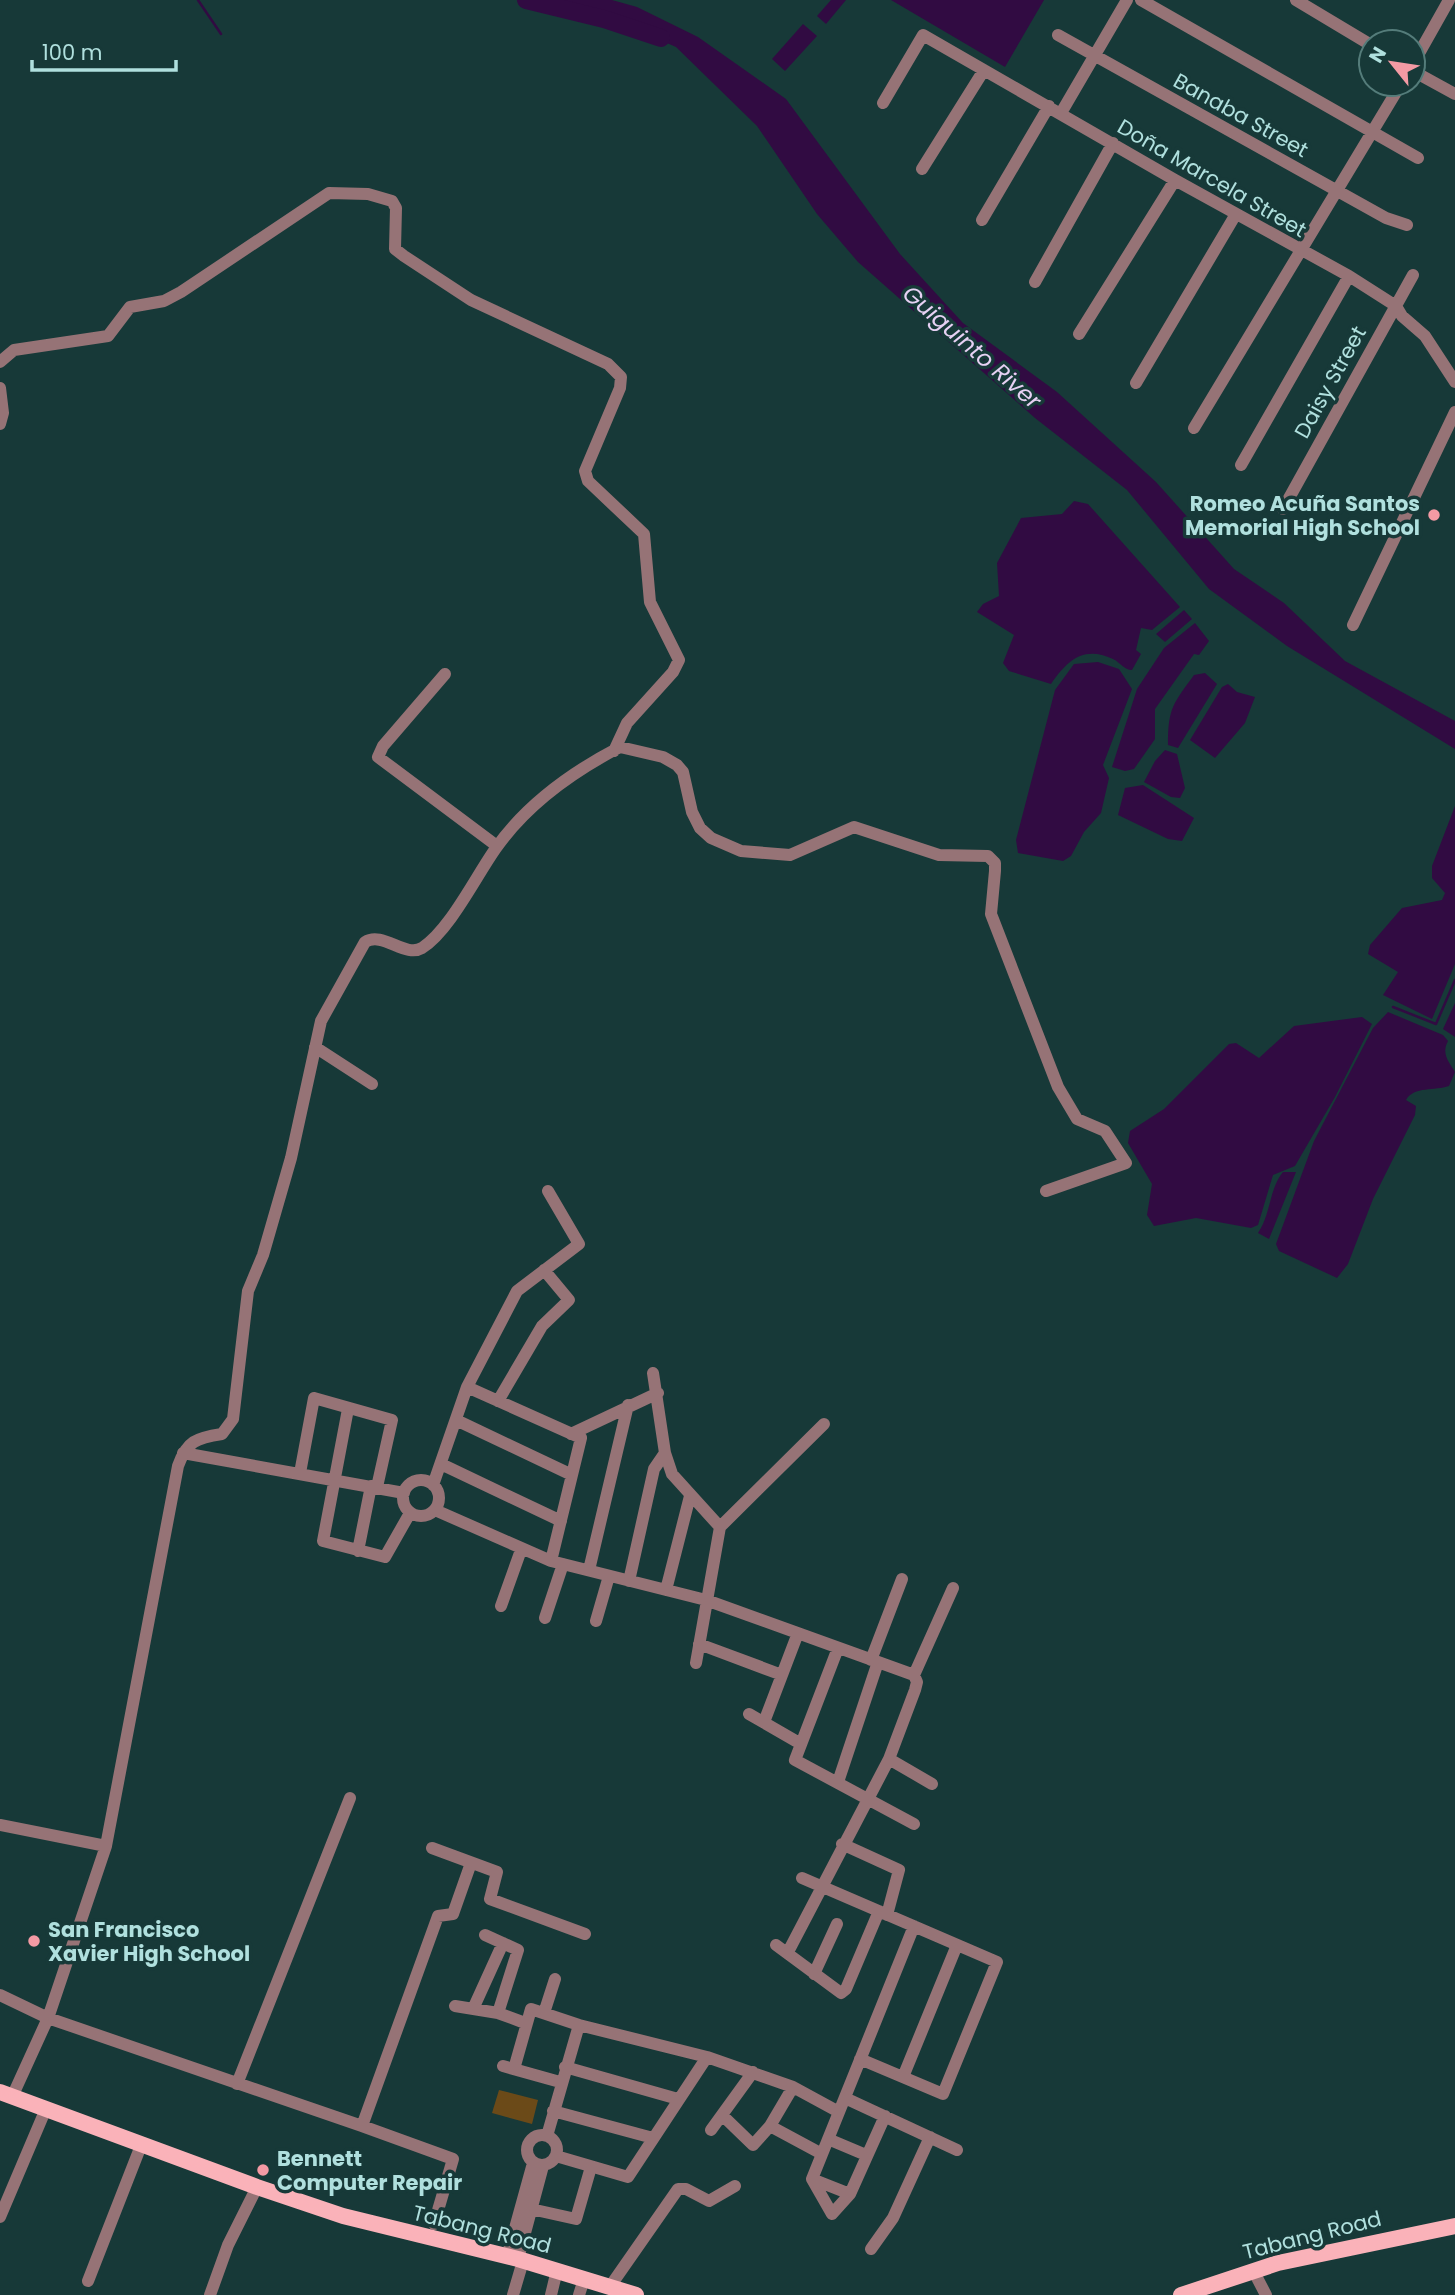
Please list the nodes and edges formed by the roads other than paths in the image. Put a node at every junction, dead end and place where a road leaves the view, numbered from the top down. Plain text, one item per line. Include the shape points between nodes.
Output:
1 (1128, 0) edge
2 (1141, 0) edge
3 (1296, 0) edge
4 (1444, 2) edge
5 (1058, 35) dead end
6 (1427, 36) edge
7 (1357, 37) edge
8 (1096, 57) junction
9 (985, 69) junction
10 (1427, 79) edge
11 (1455, 94) edge
12 (1392, 98) edge
13 (883, 103) dead end
14 (1049, 106) junction
15 (1061, 113) junction
16 (1373, 130) junction
17 (1113, 144) junction
18 (1419, 158) dead end
19 (922, 169) dead end
20 (1175, 180) junction
21 (1337, 189) junction
22 (1236, 214) junction
23 (982, 220) dead end
24 (1407, 225) dead end
25 (1299, 250) junction
26 (1413, 275) dead end
27 (1349, 276) junction
28 (1035, 282) dead end
29 (1396, 306) junction
30 (1079, 334) dead end
31 (0, 362) edge
32 (1136, 383) dead end
33 (1455, 383) edge
34 (0, 388) edge
35 (1455, 412) edge
36 (0, 424) edge
37 (1194, 428) dead end
38 (1241, 465) dead end
39 (1283, 509) dead end
40 (1353, 625) dead end
41 (444, 674) dead end
42 (614, 751) junction
43 (497, 846) junction
44 (315, 1047) junction
45 (372, 1084) dead end
46 (548, 1191) dead end
47 (1046, 1191) dead end
48 (544, 1270) junction
49 (653, 1373) dead end
50 (467, 1387) junction
51 (658, 1393) junction
52 (498, 1401) junction
53 (628, 1405) junction
54 (348, 1409) junction
55 (456, 1420) junction
56 (824, 1424) dead end
57 (571, 1434) junction
58 (183, 1452) junction
59 (665, 1453) junction
60 (441, 1464) junction
61 (300, 1473) junction
62 (572, 1475) junction
63 (335, 1480) junction
64 (433, 1485) junction
65 (374, 1487) junction
66 (404, 1493) junction
67 (690, 1496) junction
68 (435, 1510) junction
69 (410, 1513) junction
70 (561, 1521) junction
71 (720, 1527) junction
72 (521, 1549) junction
73 (358, 1551) junction
74 (557, 1562) junction
75 (589, 1570) junction
76 (609, 1576) junction
77 (902, 1579) dead end
78 (629, 1581) junction
79 (953, 1588) dead end
80 (666, 1590) junction
81 (706, 1600) junction
82 (501, 1606) dead end
83 (545, 1618) dead end
84 (596, 1621) dead end
85 (798, 1633) junction
86 (699, 1644) junction
87 (838, 1648) junction
88 (874, 1661) junction
89 (696, 1663) dead end
90 (782, 1675) junction
91 (914, 1675) junction
92 (749, 1714) dead end
93 (764, 1723) junction
94 (801, 1744) junction
95 (889, 1759) junction
96 (838, 1782) junction
97 (932, 1784) dead end
98 (351, 1798) dead end
99 (866, 1799) junction
100 (914, 1824) dead end
101 (0, 1825) edge
102 (842, 1844) junction
103 (106, 1846) junction
104 (432, 1848) dead end
105 (471, 1863) junction
106 (802, 1878) dead end
107 (821, 1886) junction
108 (883, 1913) junction
109 (837, 1924) dead end
110 (914, 1926) junction
111 (585, 1934) dead end
112 (485, 1935) dead end
113 (503, 1943) junction
114 (776, 1945) dead end
115 (957, 1945) junction
116 (788, 1952) junction
117 (814, 1974) junction
118 (555, 1979) dead end
119 (0, 1995) edge
120 (455, 2006) dead end
121 (473, 2009) junction
122 (498, 2013) junction
123 (544, 2013) junction
124 (48, 2018) junction
125 (525, 2023) junction
126 (579, 2025) junction
127 (707, 2057) junction
128 (860, 2059) junction
129 (565, 2067) junction
130 (753, 2072) junction
131 (903, 2077) junction
132 (560, 2082) junction
133 (237, 2084) junction
134 (793, 2087) junction
135 (6, 2095) edge
136 (845, 2098) junction
137 (678, 2099) junction
138 (45, 2111) junction
139 (553, 2111) junction
140 (839, 2112) junction
141 (722, 2115) junction
142 (885, 2116) junction
143 (362, 2126) junction
144 (770, 2126) junction
145 (711, 2130) dead end
146 (547, 2136) junction
147 (929, 2137) junction
148 (653, 2138) junction
149 (828, 2139) junction
150 (142, 2143) junction
151 (957, 2150) dead end
152 (822, 2154) junction
153 (866, 2155) junction
154 (556, 2156) junction
155 (538, 2164) junction
156 (591, 2166) junction
157 (812, 2179) junction
158 (735, 2186) dead end
159 (257, 2188) junction
160 (850, 2194) junction
161 (527, 2209) junction
162 (0, 2217) edge
163 (434, 2224) dead end
164 (1455, 2226) edge
165 (871, 2249) dead end
166 (516, 2259) junction
167 (557, 2270) junction
168 (1253, 2270) junction
169 (88, 2281) dead end
170 (581, 2287) edge
171 (609, 2288) junction
172 (210, 2295) edge
173 (513, 2295) edge
174 (551, 2295) edge
175 (636, 2295) edge
176 (1181, 2295) edge
177 (1266, 2295) edge

1 - 8 street
2 - 16 street
3 - 7 street
4 - 6 street
5 - 8 street, Banaba Street
8 - 15 street
8 - 21 street, Banaba Street
9 - 13 street, Doña Marcela Street via 923,36
9 - 14 street, Doña Marcela Street
9 - 19 street
10 - 11 street
12 - 16 street
14 - 15 street, Doña Marcela Street
14 - 23 street
15 - 17 street, Doña Marcela Street
16 - 18 street
16 - 21 street
17 - 20 street, Doña Marcela Street
17 - 28 street
20 - 22 street, Doña Marcela Street
20 - 30 street
21 - 24 street, Banaba Street
21 - 25 street
22 - 25 street, Doña Marcela Street
22 - 32 street
25 - 27 street, Doña Marcela Street
25 - 37 street
26 - 29 street, Daisy Street
27 - 29 street, Doña Marcela Street
27 - 38 street
29 - 33 street, Doña Marcela Street via 1425,336
29 - 39 street, Daisy Street
31 - 42 street via 14,350 108,336 130,307 164,301 181,292 329,193 369,194 390,200 396,208 395,249 404,256 471,300 608,364 621,377 585,471 588,481 644,534 650,602 680,660 627,723
34 - 36 street
35 - 40 street
41 - 43 street via 378,757
42 - 43 street via 556,786
42 - 47 street via 625,747 642,750 677,765 700,828 741,851 790,855 854,827 939,855 993,859 991,914 1058,1087 1077,1119 1105,1131 1126,1163
43 - 44 street via 451,915 421,948 412,950 376,939 366,942 321,1021
44 - 45 street
44 - 58 street via 291,1158 248,1291 233,1419 222,1434 192,1440
46 - 48 street via 579,1244
48 - 50 street via 517,1291
48 - 52 street via 569,1300 542,1326
49 - 51 street
50 - 52 street
50 - 55 street
51 - 53 street
51 - 59 street
52 - 57 street
53 - 57 street
53 - 75 street
54 - 61 street via 314,1398
54 - 63 street
54 - 65 street via 392,1420
55 - 60 street
55 - 62 street
56 - 71 street
57 - 62 street via 581,1438
58 - 61 street
58 - 103 street
59 - 67 street via 672,1474
59 - 78 street via 654,1469
60 - 64 street
60 - 70 street
61 - 63 street
62 - 70 street
63 - 65 street
63 - 73 street via 323,1541
64 - 66 street via 419,1480
64 - 68 street via 439,1500
65 - 66 street
65 - 73 street
66 - 69 street
67 - 71 street
67 - 80 street
68 - 69 street via 421,1517
68 - 72 street
69 - 73 street via 385,1557
70 - 74 street
71 - 81 street
72 - 74 street
72 - 82 street
74 - 75 street
74 - 83 street
75 - 76 street
76 - 78 street
76 - 84 street
77 - 88 street
78 - 80 street
79 - 91 street
80 - 81 street
81 - 85 street
81 - 86 street
85 - 87 street
85 - 90 street
86 - 89 street
86 - 90 street
87 - 88 street
87 - 94 street
88 - 91 street
88 - 96 street
90 - 93 street
91 - 95 street via 915,1690
92 - 93 street
93 - 94 street
94 - 96 street via 795,1760
95 - 97 street
95 - 99 street
96 - 99 street
98 - 133 street
99 - 100 street
99 - 102 street
101 - 103 street
102 - 107 street
102 - 108 street via 899,1870
103 - 124 street
104 - 105 street
105 - 111 street via 497,1872 489,1899
105 - 143 street via 453,1914 438,1916
106 - 107 street
107 - 108 street
107 - 116 street
108 - 110 street
108 - 117 street via 846,1989 841,1993
109 - 117 street
110 - 115 street
110 - 128 street
112 - 113 street
113 - 121 street
113 - 122 street via 518,1950
114 - 116 street
115 - 131 street
115 - 131 street via 997,1962 968,2034 943,2094
116 - 117 street
118 - 123 street
119 - 124 street
120 - 121 street
121 - 122 street
122 - 125 street
123 - 125 street via 531,2009
123 - 126 street
124 - 133 street
124 - 135 street
125 - 132 street via 509,2067
126 - 127 street
126 - 129 street
127 - 130 street
127 - 137 street
128 - 131 street
128 - 136 street
129 - 132 street
129 - 137 street
130 - 134 street
130 - 141 street
132 - 139 street
133 - 143 street
134 - 140 street
134 - 144 street
135 - 138 main road, Tabang Road
136 - 140 street
136 - 142 street
137 - 148 street
138 - 150 main road, Tabang Road
138 - 162 street
139 - 146 street
139 - 148 street
140 - 149 street
141 - 144 street via 753,2145
141 - 145 street
142 - 147 street
142 - 153 street
143 - 163 street via 453,2159
144 - 152 street
146 - 154 street via 556,2144
146 - 155 street via 537,2136 527,2146 527,2155
147 - 151 street
147 - 165 street via 893,2218
148 - 156 street via 628,2177
149 - 152 street
149 - 153 street
150 - 159 main road, Tabang Road
150 - 169 street
152 - 157 street
153 - 160 street
154 - 155 street
154 - 156 street
155 - 161 street
156 - 161 street via 576,2219
157 - 160 street
157 - 160 street via 832,2214
158 - 171 street via 709,2201 678,2189
159 - 166 main road, Tabang Road
159 - 172 street
161 - 166 street
164 - 168 main road, Tabang Road
166 - 167 main road, Tabang Road
166 - 173 street
167 - 170 main road, Tabang Road
167 - 174 street
168 - 176 main road, Tabang Road
168 - 177 street
170 - 171 main road, Tabang Road
171 - 175 main road, Tabang Road

